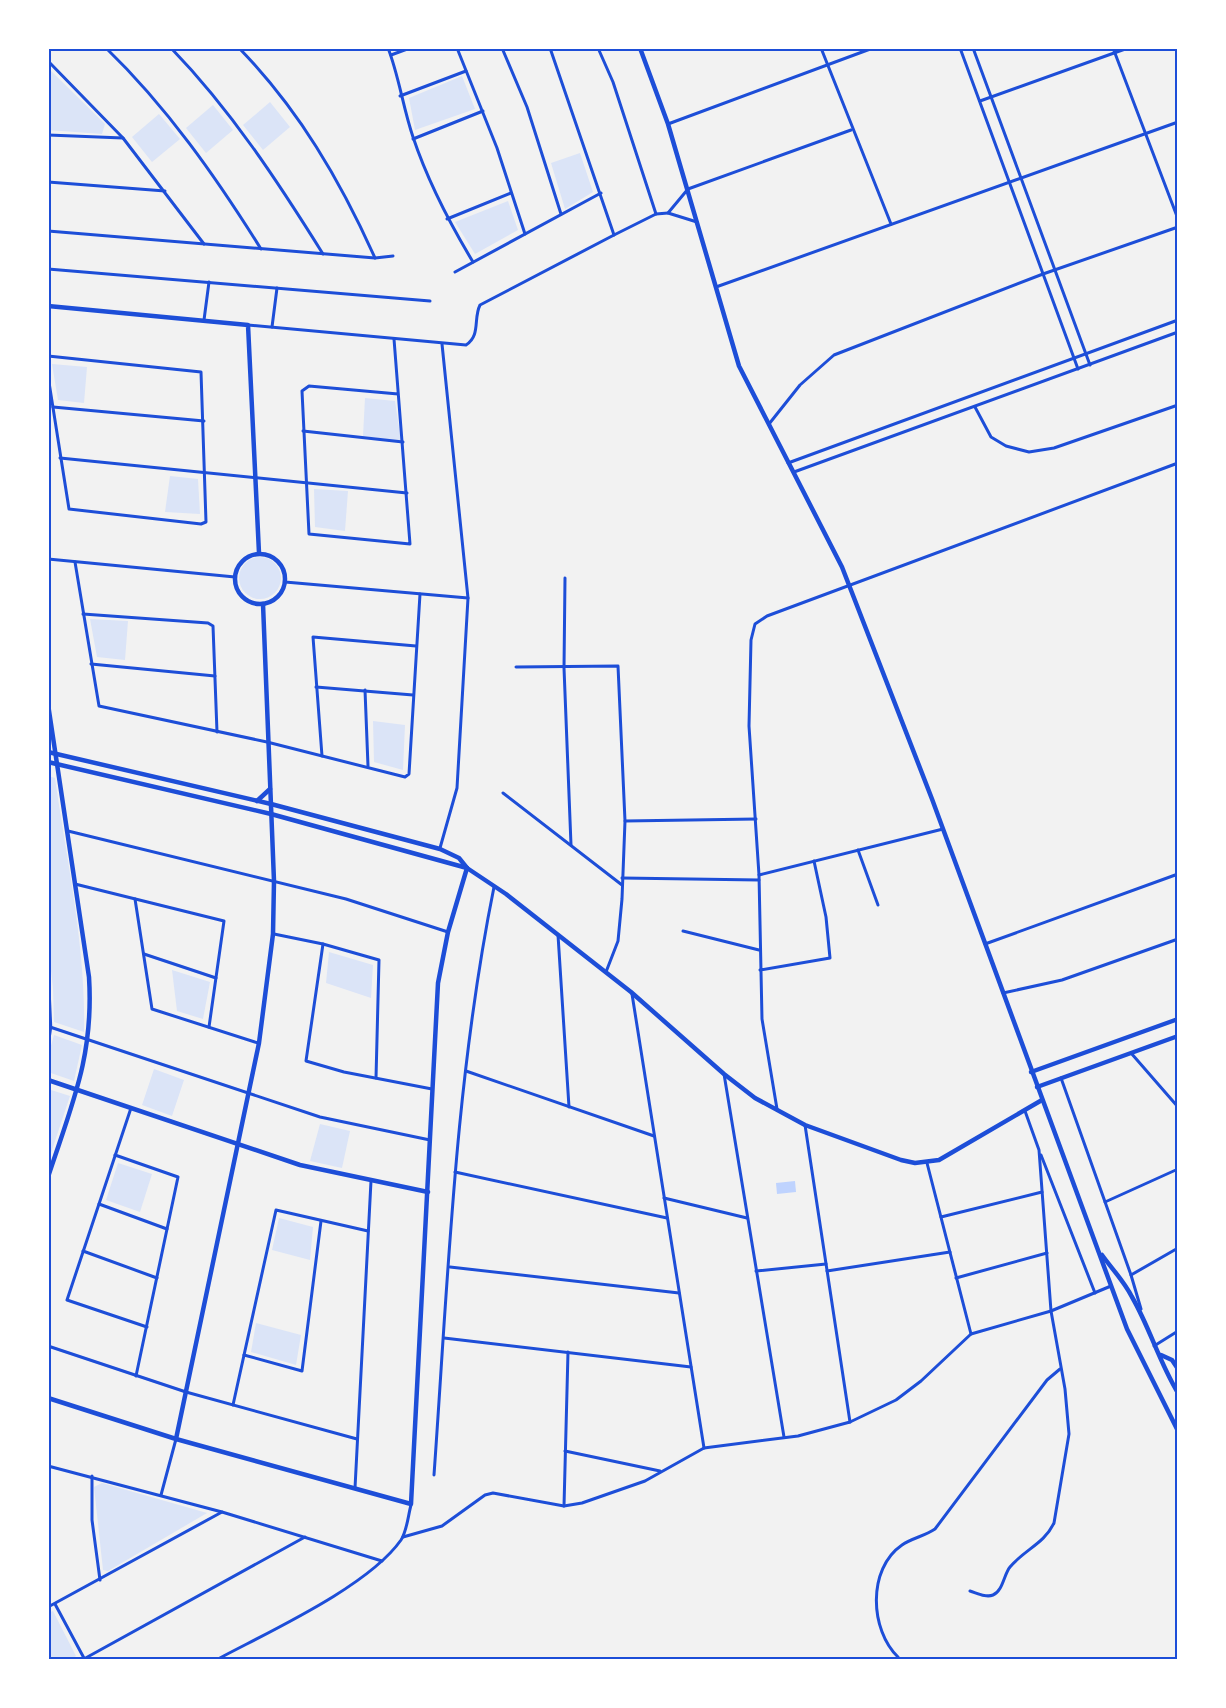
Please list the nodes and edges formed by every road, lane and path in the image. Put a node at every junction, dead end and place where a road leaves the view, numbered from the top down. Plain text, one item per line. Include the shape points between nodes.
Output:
1 (106, 48) edge
2 (171, 48) edge
3 (239, 48) edge
4 (388, 48) edge
5 (410, 48) edge
6 (457, 48) edge
7 (502, 48) edge
8 (550, 48) edge
9 (598, 48) edge
10 (640, 48) edge
11 (821, 48) edge
12 (873, 48) edge
13 (960, 48) edge
14 (973, 48) edge
15 (1128, 48) edge
16 (1114, 50) edge
17 (391, 55) junction
18 (48, 61) edge
19 (828, 65) junction
20 (466, 71) junction
21 (400, 96) junction
22 (991, 97) junction
23 (980, 101) junction
24 (483, 111) junction
25 (1178, 122) edge
26 (668, 124) junction
27 (851, 130) junction
28 (1145, 134) junction
29 (48, 135) edge
30 (123, 138) junction
31 (413, 139) junction
32 (1021, 178) junction
33 (48, 182) edge
34 (1010, 182) junction
35 (688, 189) junction
36 (165, 191) junction
37 (510, 193) junction
38 (601, 193) junction
39 (668, 213) junction
40 (561, 214) junction
41 (656, 214) junction
42 (447, 219) junction
43 (1178, 219) edge
44 (697, 222) junction
45 (891, 224) junction
46 (1178, 227) edge
47 (48, 231) edge
48 (525, 234) junction
49 (614, 235) junction
50 (204, 244) junction
51 (261, 249) junction
52 (324, 254) junction
53 (393, 256) dead end
54 (375, 258) junction
55 (473, 262) junction
56 (48, 269) edge
57 (1054, 269) junction
58 (455, 272) dead end
59 (1043, 273) junction
60 (209, 282) junction
61 (277, 288) junction
62 (716, 288) junction
63 (430, 301) dead end
64 (48, 306) edge
65 (204, 320) junction
66 (1178, 320) edge
67 (249, 325) junction
68 (272, 327) junction
69 (1178, 332) edge
70 (394, 339) junction
71 (442, 344) junction
72 (1086, 354) junction
73 (48, 356) edge
74 (1074, 358) junction
75 (1090, 365) junction
76 (1078, 369) junction
77 (48, 376) edge
78 (398, 394) junction
79 (1178, 405) edge
80 (52, 407) junction
81 (975, 407) junction
82 (204, 421) junction
83 (768, 425) junction
84 (303, 431) junction
85 (402, 442) junction
86 (60, 458) junction
87 (787, 463) junction
88 (1178, 463) edge
89 (206, 472) junction
90 (793, 472) junction
91 (256, 477) junction
92 (305, 482) junction
93 (407, 493) junction
94 (259, 553) junction
95 (48, 559) edge
96 (75, 562) junction
97 (235, 577) junction
98 (565, 578) dead end
99 (285, 582) junction
100 (849, 585) junction
101 (420, 594) junction
102 (468, 598) junction
103 (263, 604) junction
104 (83, 614) junction
105 (416, 646) junction
106 (91, 664) junction
107 (516, 667) dead end
108 (564, 668) junction
109 (215, 675) junction
110 (315, 687) junction
111 (365, 690) junction
112 (413, 694) junction
113 (48, 704) edge
114 (217, 732) junction
115 (267, 742) junction
116 (48, 752) edge
117 (56, 754) junction
118 (322, 756) junction
119 (48, 762) edge
120 (58, 765) junction
121 (368, 767) junction
122 (270, 789) junction
123 (503, 793) dead end
124 (257, 801) junction
125 (271, 804) junction
126 (271, 814) junction
127 (756, 819) junction
128 (625, 821) junction
129 (943, 829) junction
130 (68, 831) junction
131 (571, 845) junction
132 (440, 849) junction
133 (858, 850) junction
134 (814, 861) junction
135 (467, 868) junction
136 (1178, 874) edge
137 (759, 875) junction
138 (622, 878) junction
139 (759, 880) junction
140 (274, 881) junction
141 (75, 884) junction
142 (494, 885) junction
143 (622, 885) junction
144 (135, 899) junction
145 (878, 905) dead end
146 (683, 931) dead end
147 (448, 932) junction
148 (273, 934) junction
149 (558, 935) junction
150 (1178, 939) edge
151 (323, 944) junction
152 (985, 944) junction
153 (759, 951) junction
154 (144, 954) junction
155 (759, 970) junction
156 (606, 972) junction
157 (216, 978) junction
158 (48, 982) edge
159 (631, 992) junction
160 (1003, 993) junction
161 (1178, 1019) edge
162 (49, 1027) edge
163 (209, 1027) junction
164 (1178, 1036) edge
165 (89, 1040) junction
166 (48, 1041) edge
167 (259, 1043) junction
168 (1131, 1053) junction
169 (466, 1071) junction
170 (1031, 1072) junction
171 (724, 1074) junction
172 (375, 1078) junction
173 (1061, 1078) junction
174 (48, 1080) edge
175 (1037, 1087) junction
176 (432, 1089) junction
177 (77, 1090) junction
178 (248, 1093) junction
179 (1042, 1100) junction
180 (569, 1107) junction
181 (1178, 1107) edge
182 (131, 1108) junction
183 (1025, 1109) junction
184 (777, 1111) junction
185 (805, 1125) junction
186 (654, 1136) junction
187 (430, 1140) junction
188 (237, 1143) junction
189 (1039, 1150) junction
190 (115, 1155) junction
191 (927, 1163) junction
192 (1178, 1169) edge
193 (455, 1172) junction
194 (48, 1177) edge
195 (371, 1181) junction
196 (428, 1192) junction
197 (1042, 1192) junction
198 (664, 1198) junction
199 (1105, 1202) junction
200 (99, 1204) junction
201 (941, 1217) junction
202 (667, 1218) junction
203 (747, 1218) junction
204 (321, 1221) junction
205 (167, 1229) junction
206 (368, 1231) junction
207 (1178, 1248) edge
208 (83, 1251) junction
209 (950, 1252) junction
210 (1047, 1253) junction
211 (1100, 1253) junction
212 (826, 1263) junction
213 (450, 1267) junction
214 (827, 1270) junction
215 (756, 1271) junction
216 (1131, 1275) junction
217 (157, 1278) junction
218 (956, 1278) junction
219 (1111, 1286) junction
220 (679, 1293) junction
221 (1095, 1293) junction
222 (1052, 1311) junction
223 (1143, 1317) junction
224 (147, 1327) junction
225 (1178, 1331) edge
226 (971, 1334) junction
227 (444, 1338) junction
228 (48, 1346) edge
229 (1154, 1346) junction
230 (568, 1352) junction
231 (244, 1355) junction
232 (1161, 1355) junction
233 (691, 1367) junction
234 (1060, 1369) junction
235 (1178, 1369) edge
236 (136, 1376) junction
237 (1176, 1387) edge
238 (186, 1392) junction
239 (1178, 1393) edge
240 (48, 1398) edge
241 (233, 1405) junction
242 (850, 1422) junction
243 (1178, 1431) edge
244 (784, 1437) junction
245 (176, 1439) junction
246 (357, 1439) junction
247 (704, 1448) junction
248 (565, 1451) junction
249 (48, 1466) edge
250 (662, 1471) junction
251 (434, 1475) dead end
252 (92, 1476) junction
253 (355, 1488) junction
254 (161, 1495) junction
255 (411, 1504) junction
256 (564, 1506) junction
257 (222, 1512) junction
258 (305, 1537) junction
259 (403, 1538) junction
260 (382, 1561) junction
261 (100, 1580) junction
262 (970, 1591) dead end
263 (55, 1604) junction
264 (48, 1608) edge
265 (898, 1657) dead end
266 (84, 1660) edge
267 (216, 1660) edge

1 - 51 street via 158,103 195,150
2 - 52 street via 232,118
3 - 54 street via 294,111 325,158
4 - 17 street
5 - 17 street
6 - 20 street
7 - 40 street via 527,107
8 - 38 street
9 - 41 street
10 - 26 street
11 - 19 street
12 - 19 street
13 - 23 street
14 - 22 street
15 - 16 street
16 - 22 street
16 - 28 street
17 - 21 street
18 - 30 street
19 - 26 street
19 - 27 street
20 - 21 street
20 - 24 street
21 - 31 street
22 - 23 street
22 - 32 street
23 - 34 street
24 - 31 street
24 - 37 street
25 - 28 street
26 - 35 street
27 - 35 street
27 - 45 street
28 - 32 street
28 - 43 street
29 - 30 street
30 - 36 street
31 - 42 street
32 - 34 street
32 - 57 street
33 - 36 street
34 - 45 street
34 - 59 street
35 - 39 street
35 - 44 street
36 - 50 street
37 - 42 street
37 - 48 street
38 - 40 street
38 - 49 street
39 - 41 street
39 - 44 street
40 - 48 street
41 - 49 street
42 - 55 street
44 - 62 street
45 - 62 street
46 - 57 street
47 - 50 street
48 - 55 street
49 - 71 street via 480,305 476,332 466,345
50 - 51 street
51 - 52 street
52 - 54 street
53 - 54 street
55 - 58 street
56 - 60 street
57 - 59 street
57 - 72 street
59 - 74 street
59 - 83 street via 834,355 800,385
60 - 61 street
60 - 65 street
61 - 63 street
61 - 68 street
62 - 83 street via 739,366
64 - 65 street
65 - 67 street
66 - 72 street
67 - 68 street
67 - 91 street
68 - 70 street
69 - 75 street
70 - 71 street
70 - 78 street
71 - 102 street
72 - 74 street
72 - 75 street
73 - 82 street via 201,372
74 - 76 street
74 - 87 street
75 - 76 street
76 - 81 street
77 - 80 street
78 - 84 street via 309,386 302,391
78 - 85 street
79 - 81 street via 1053,448 1029,452 991,437
80 - 82 street
80 - 86 street
81 - 90 street
82 - 89 street
83 - 87 street
84 - 85 street
84 - 92 street
85 - 93 street
86 - 89 street
86 - 89 street via 68,506 73,511 204,524
87 - 90 street
88 - 100 street
89 - 91 street
90 - 100 street
91 - 92 street
91 - 94 street
92 - 93 street
92 - 93 street via 311,534 408,545 411,542
94 - 97 street via 245,558
94 - 99 street via 276,558 282,565
95 - 96 street
96 - 97 street
96 - 104 street
97 - 103 street via 240,594
98 - 108 street
99 - 101 street
99 - 103 street via 278,597
100 - 127 street via 755,624 751,640 749,726
100 - 129 street
101 - 102 street
101 - 105 street
102 - 132 street via 457,788
103 - 115 street
104 - 106 street
104 - 109 street via 210,624
105 - 110 street via 316,635 312,641
105 - 112 street
106 - 109 street
106 - 114 street via 99,706
107 - 108 street
108 - 128 street via 618,666
108 - 131 street
109 - 114 street
110 - 111 street
110 - 118 street
111 - 112 street
111 - 121 street
112 - 121 street via 407,776
113 - 117 street
114 - 115 street
115 - 118 street
115 - 122 street
116 - 117 street
117 - 120 street
117 - 124 street
118 - 121 street
119 - 120 street
120 - 126 street
120 - 130 street
122 - 124 street
122 - 125 street
123 - 131 street
124 - 125 street
125 - 126 street
125 - 132 street
126 - 135 street
126 - 140 street
127 - 128 street
127 - 137 street
128 - 138 street
129 - 133 street
129 - 152 street
130 - 140 street
130 - 141 street
131 - 143 street
132 - 135 street via 459,858
133 - 134 street
133 - 145 street
134 - 137 street
134 - 155 street via 830,958
135 - 142 street
135 - 147 street
136 - 152 street
137 - 139 street
138 - 139 street
138 - 143 street
139 - 153 street
140 - 147 street
140 - 148 street
141 - 144 street
141 - 165 street via 89,977
142 - 149 street
142 - 169 street
143 - 156 street via 618,941
144 - 154 street
144 - 157 street via 224,921
146 - 153 street
147 - 176 street via 438,983
148 - 151 street
148 - 167 street
149 - 156 street
149 - 180 street
150 - 160 street via 1062,980
151 - 172 street via 379,960
151 - 172 street via 306,1061
152 - 160 street
153 - 155 street
154 - 157 street
154 - 163 street via 152,1009
155 - 184 street via 762,1018
156 - 159 street
157 - 163 street
158 - 162 street
159 - 171 street
159 - 186 street
160 - 170 street
161 - 170 street
162 - 165 street
162 - 166 street
163 - 167 street
164 - 168 street
165 - 177 street
165 - 178 street
167 - 178 street
168 - 173 street
168 - 181 street
169 - 180 street
169 - 193 street
170 - 175 street
171 - 184 street
171 - 203 street
172 - 176 street
173 - 175 street
173 - 199 street
174 - 177 street
175 - 179 street
176 - 187 street
177 - 182 street
177 - 194 street
178 - 187 street via 320,1117
178 - 188 street
179 - 183 street
179 - 211 street
180 - 186 street
182 - 188 street
182 - 190 street
183 - 189 street
183 - 191 street via 950,1154
184 - 185 street
185 - 191 street via 901,1160
185 - 212 street
186 - 198 street
187 - 196 street
188 - 195 street via 300,1165
188 - 238 street
189 - 197 street
189 - 221 street
190 - 200 street
190 - 205 street via 178,1177
191 - 201 street
192 - 199 street
193 - 202 street
193 - 213 street
195 - 196 street
195 - 206 street
196 - 255 street
197 - 201 street
197 - 210 street
198 - 202 street
198 - 203 street
199 - 216 street
200 - 205 street
200 - 208 street
201 - 209 street
202 - 220 street
203 - 215 street
204 - 206 street
204 - 231 street via 276,1210
204 - 231 street via 302,1371
205 - 217 street
206 - 246 street
207 - 216 street
208 - 217 street
208 - 224 street via 67,1300
209 - 214 street
209 - 218 street
210 - 218 street
210 - 222 street
211 - 219 street
211 - 223 street via 1125,1284
212 - 214 street
212 - 215 street
213 - 220 street
213 - 227 street
214 - 242 street
215 - 244 street
216 - 223 street
217 - 224 street
218 - 226 street
219 - 221 street
219 - 243 street via 1136,1350
220 - 233 street
221 - 222 street
222 - 226 street
222 - 234 street
223 - 229 street
224 - 236 street
225 - 229 street
226 - 242 street via 896,1400
227 - 230 street
227 - 251 street
228 - 236 street
229 - 232 street
230 - 233 street
230 - 248 street
231 - 241 street
232 - 235 street via 1172,1360
232 - 237 street via 1162,1368
233 - 247 street
234 - 262 street via 1069,1434 1054,1523 1047,1537 1010,1567 993,1595
234 - 265 street via 1047,1380 935,1529 903,1544 878,1579 877,1617 882,1636
236 - 238 street
237 - 239 street
238 - 241 street
238 - 245 street
240 - 245 street
241 - 246 street
242 - 244 street
244 - 247 street
245 - 253 street
245 - 254 street
246 - 253 street
247 - 250 street
248 - 250 street
248 - 256 street
249 - 252 street
250 - 256 street via 645,1481
252 - 254 street
252 - 261 street via 92,1520
253 - 255 street
254 - 257 street
255 - 259 street
256 - 259 street via 493,1493 438,1527
257 - 258 street
257 - 261 street
258 - 260 street
258 - 266 street
259 - 260 street
260 - 267 street via 348,1586
261 - 263 street
263 - 264 street
263 - 266 street

